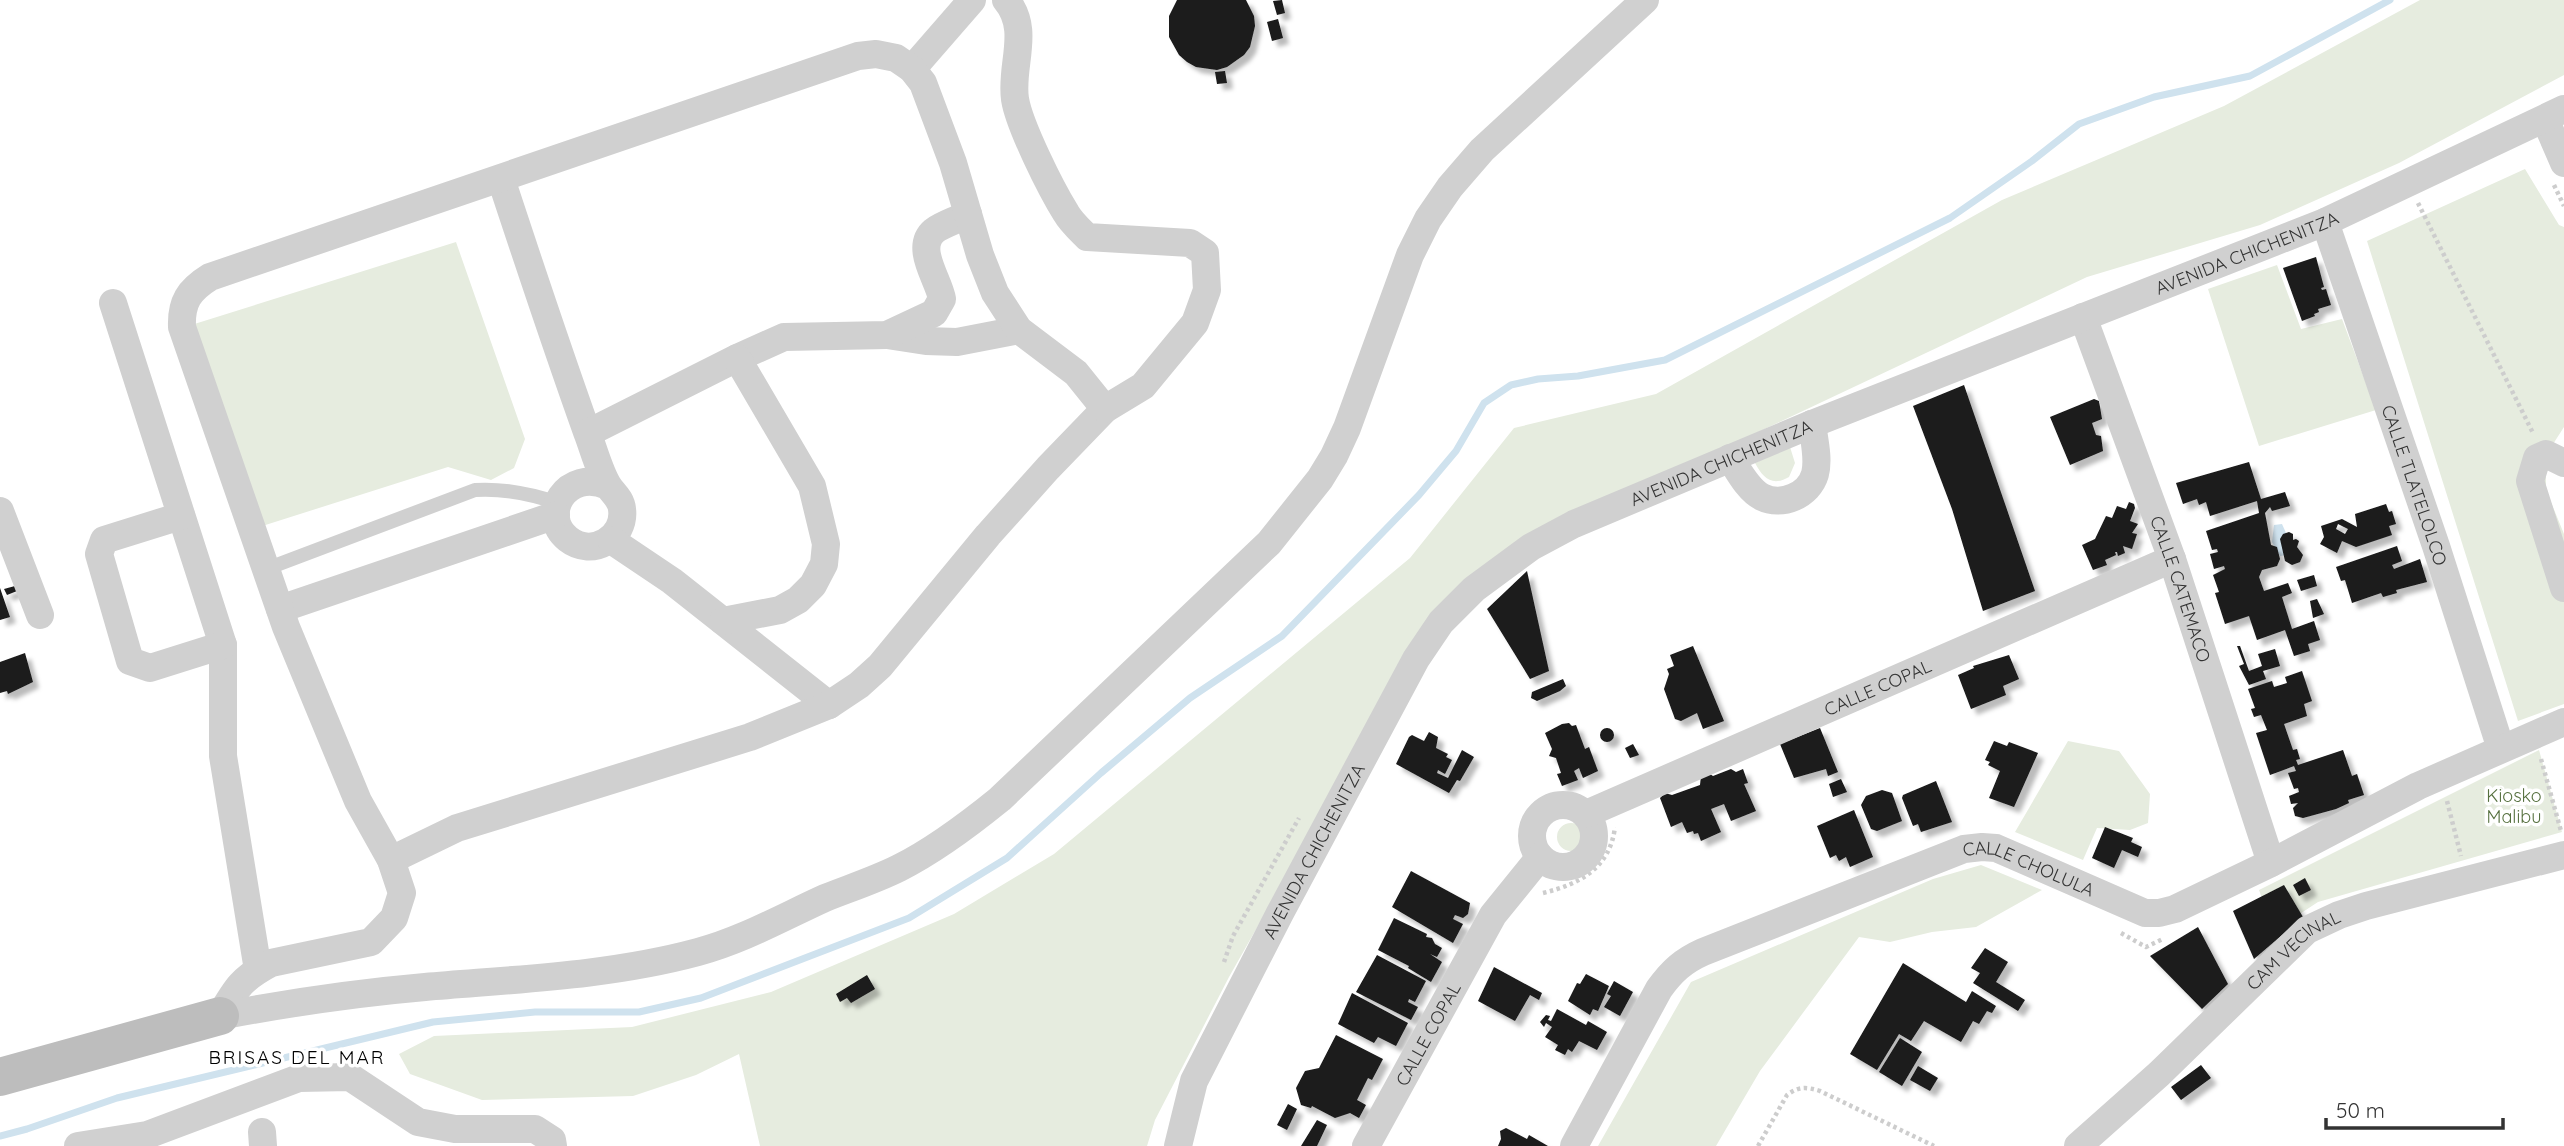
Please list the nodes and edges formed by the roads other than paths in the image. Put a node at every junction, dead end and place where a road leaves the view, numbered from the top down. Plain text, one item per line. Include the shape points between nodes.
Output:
1 (972, 0) edge
2 (1006, 0) edge
3 (1644, 0) edge
4 (912, 69) junction
5 (2554, 114) edge
6 (2564, 163) edge
7 (501, 179) junction
8 (968, 214) junction
9 (2325, 222) junction
10 (113, 303) dead end
11 (2082, 317) junction
12 (1019, 330) junction
13 (887, 335) junction
14 (737, 358) junction
15 (1105, 409) junction
16 (1812, 424) junction
17 (588, 433) junction
18 (1730, 458) junction
19 (2555, 459) edge
20 (608, 486) junction
21 (0, 511) edge
22 (181, 516) junction
23 (558, 517) junction
24 (611, 540) junction
25 (2172, 559) junction
26 (266, 569) junction
27 (2564, 589) edge
28 (40, 615) dead end
29 (283, 618) junction
30 (723, 621) junction
31 (223, 645) junction
32 (829, 705) junction
33 (2564, 722) edge
34 (2501, 750) junction
35 (1586, 814) junction
36 (2556, 845) edge
37 (1540, 857) junction
38 (391, 860) junction
39 (2271, 863) junction
40 (258, 970) junction
41 (220, 1016) junction
42 (0, 1077) edge
43 (78, 1146) edge
44 (553, 1146) edge
45 (1178, 1146) edge
46 (1366, 1146) edge
47 (1574, 1146) edge
48 (2078, 1146) edge

1 - 4 street
2 - 15 street via 1019,21 1015,102 1067,216 1087,237 1190,243 1205,253 1208,290 1195,323 1143,386
3 - 41 street via 1482,150 1450,187 1410,255 1334,456 1269,543 1000,799 955,834 898,869 734,941 664,961 573,975 304,1000
4 - 7 street via 896,58 858,56
4 - 8 street via 923,83
5 - 6 street
5 - 9 street, AVENIDA CHICHENITZA
7 - 17 street
7 - 26 street via 210,277 194,287 185,302 182,327
8 - 12 street via 995,293
8 - 13 street via 934,231 927,244 927,257 941,292 940,305 934,313
9 - 11 street, AVENIDA CHICHENITZA
9 - 34 street, CALLE TLATELOLCO
10 - 22 street
11 - 16 street, AVENIDA CHICHENITZA
11 - 25 street, CALLE CATEMACO
12 - 13 street via 957,342
12 - 15 street via 1076,373
13 - 14 street via 784,337
14 - 17 street
14 - 30 street via 812,486 826,544 824,564 798,600 780,610
15 - 32 street via 988,535 880,666
16 - 18 street, AVENIDA CHICHENITZA
16 - 18 street via 1816,472 1797,497 1782,501 1762,497
17 - 20 street
18 - 45 street, AVENIDA CHICHENITZA via 1548,537 1488,577 1441,622 1416,659 1194,1081
19 - 27 street via 2537,458 2530,481
20 - 23 street via 597,481 573,485 564,492
20 - 24 street via 622,506 623,519
21 - 28 street
22 - 31 street
22 - 31 street via 104,540 99,554 130,661 150,668
23 - 24 street via 575,544 603,545
23 - 26 lane via 529,494 475,490
23 - 29 street
24 - 30 street
25 - 35 street, CALLE COPAL
25 - 39 street, CALLE CATEMACO
26 - 29 street
29 - 38 street via 358,801
30 - 32 street
31 - 40 street via 223,756
32 - 38 street via 713,750 457,828
33 - 34 street, CALLE CHOLULA
34 - 39 street, CALLE CHOLULA via 2418,786
35 - 37 street via 1561,805 1544,811 1532,838
35 - 37 street via 1595,831 1585,859 1567,867
36 - 48 street, CAM VECINAL via 2339,915 2307,930
37 - 46 street, CALLE COPAL via 1493,915
38 - 40 street via 401,893 394,918 371,942 271,962
39 - 47 street, CALLE CHOLULA via 2175,909 2146,913 1996,848 1964,849 1703,952 1684,961 1659,989
40 - 41 street via 238,986
41 - 42 street
43 - 44 street via 147,1135 299,1078 350,1077 418,1122 456,1129 535,1129 552,1140

